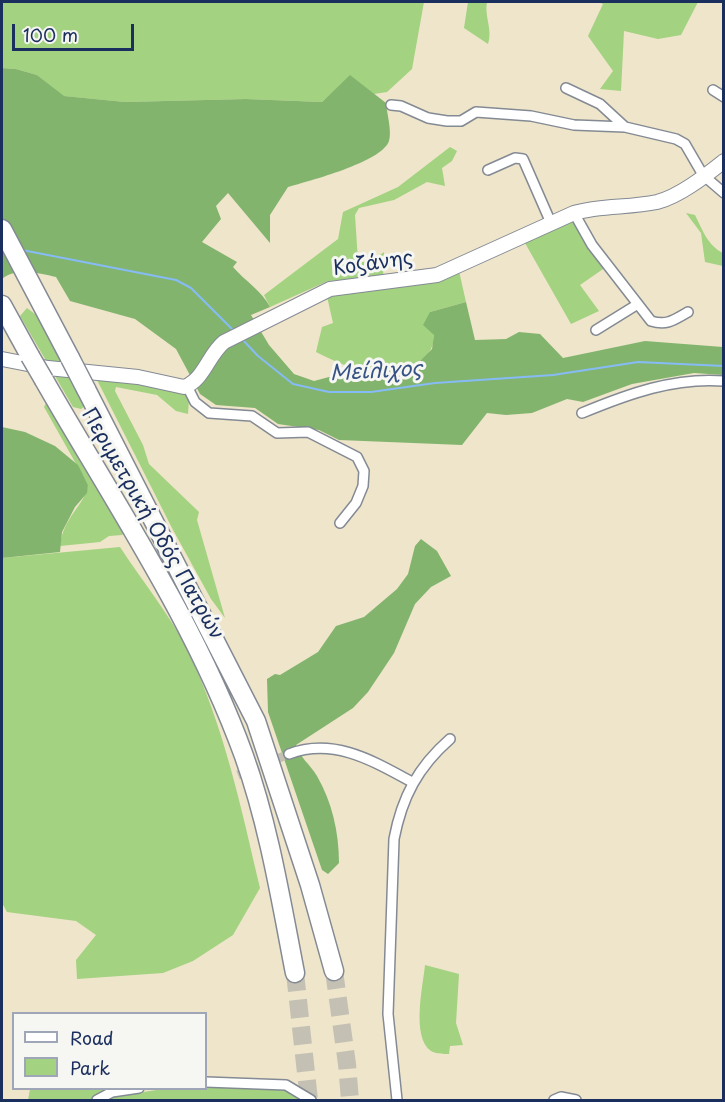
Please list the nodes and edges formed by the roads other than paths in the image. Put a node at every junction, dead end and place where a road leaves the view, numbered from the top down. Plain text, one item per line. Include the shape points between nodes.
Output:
1 (566, 88) dead end
2 (713, 90) dead end
3 (723, 97) edge
4 (391, 105) dead end
5 (625, 127) junction
6 (723, 161) edge
7 (488, 170) dead end
8 (703, 175) junction
9 (723, 193) edge
10 (574, 213) junction
11 (551, 223) junction
12 (2, 229) edge
13 (638, 304) junction
14 (4, 309) edge
15 (688, 312) dead end
16 (596, 330) dead end
17 (2, 359) edge
18 (723, 381) edge
19 (187, 386) junction
20 (582, 413) dead end
21 (340, 523) dead end
22 (450, 739) dead end
23 (289, 754) tunnel mouth
24 (412, 782) junction
25 (334, 971) tunnel mouth
26 (295, 973) tunnel mouth
27 (207, 1083) edge
28 (130, 1090) edge
29 (97, 1101) edge
30 (311, 1101) edge
31 (397, 1101) edge
32 (554, 1101) edge
33 (576, 1101) edge

1 - 5 street via 600,104
2 - 3 street
4 - 5 street via 447,122 460,121 476,112 581,126
5 - 8 street via 686,144
6 - 8 street, Κοζάνης
7 - 11 street via 515,158 523,159
8 - 9 street
8 - 10 street, Κοζάνης via 660,201
10 - 11 street, Κοζάνης
10 - 13 street via 592,245
11 - 19 street, Κοζάνης via 437,274 330,289 219,346 198,378
12 - 25 highway, Περιμετρική Οδός Πατρών, bridge via 256,720
13 - 15 street via 651,321 662,324
13 - 16 street
14 - 26 highway, Περιμετρική Οδός Πατρών, bridge via 175,601 215,685 244,757 263,819
17 - 19 street
18 - 20 street via 699,379 632,392
19 - 21 street via 195,402 209,413 252,416 277,433 308,432 357,457 364,471 363,486 356,503
22 - 24 street
23 - 24 street via 315,747 339,749
24 - 31 street via 397,824 391,869 388,1014
27 - 30 street via 286,1086
28 - 29 street via 112,1092
32 - 33 street via 561,1097

